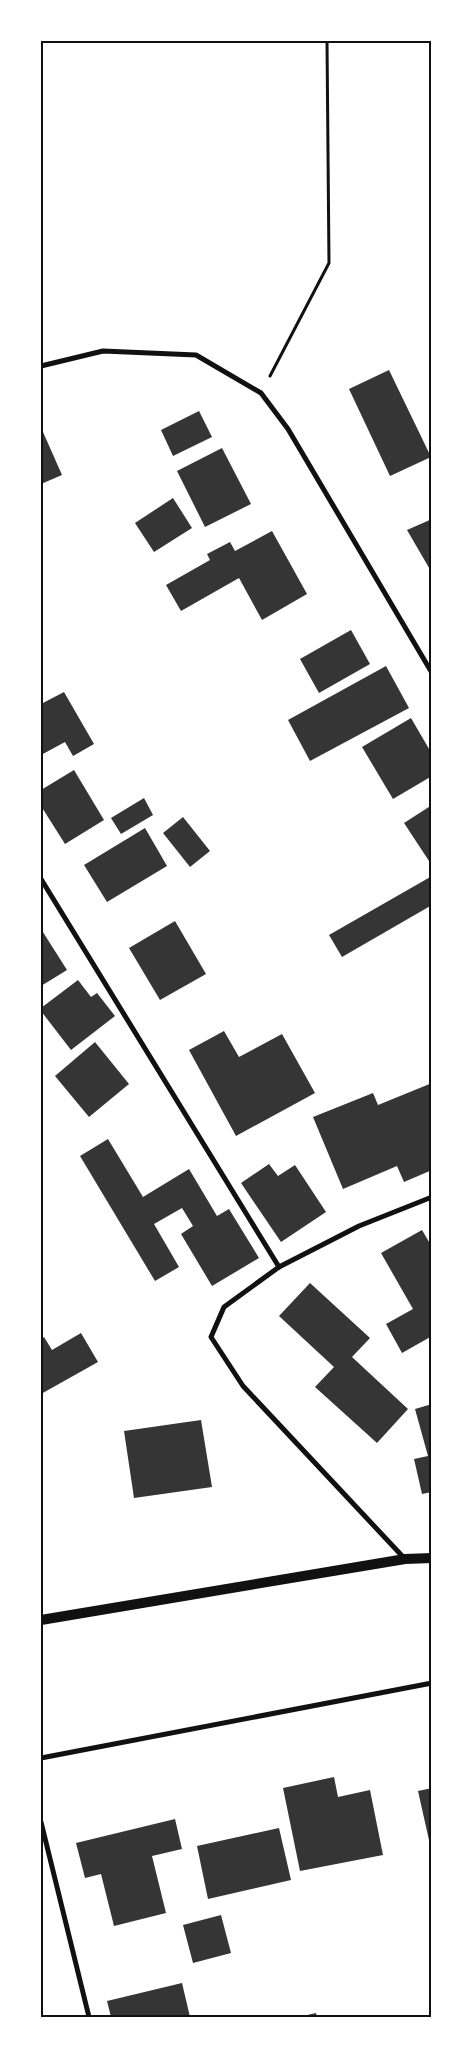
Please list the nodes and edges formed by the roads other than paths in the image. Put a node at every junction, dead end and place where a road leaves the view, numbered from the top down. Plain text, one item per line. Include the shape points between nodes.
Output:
1 (41, 366) edge
2 (432, 674) edge
3 (41, 879) edge
4 (432, 1197) edge
5 (279, 1267) junction
6 (432, 1558) edge
7 (405, 1559) junction
8 (41, 1620) edge
9 (432, 1683) edge
10 (41, 1758) edge
11 (41, 1822) edge
12 (89, 2017) edge

1 - 2 street via 104,351 196,355 261,393 288,429
3 - 5 street
4 - 5 street via 359,1226
5 - 7 street via 224,1307 211,1337 243,1386
6 - 7 main road
7 - 8 main road
9 - 10 street
11 - 12 street

